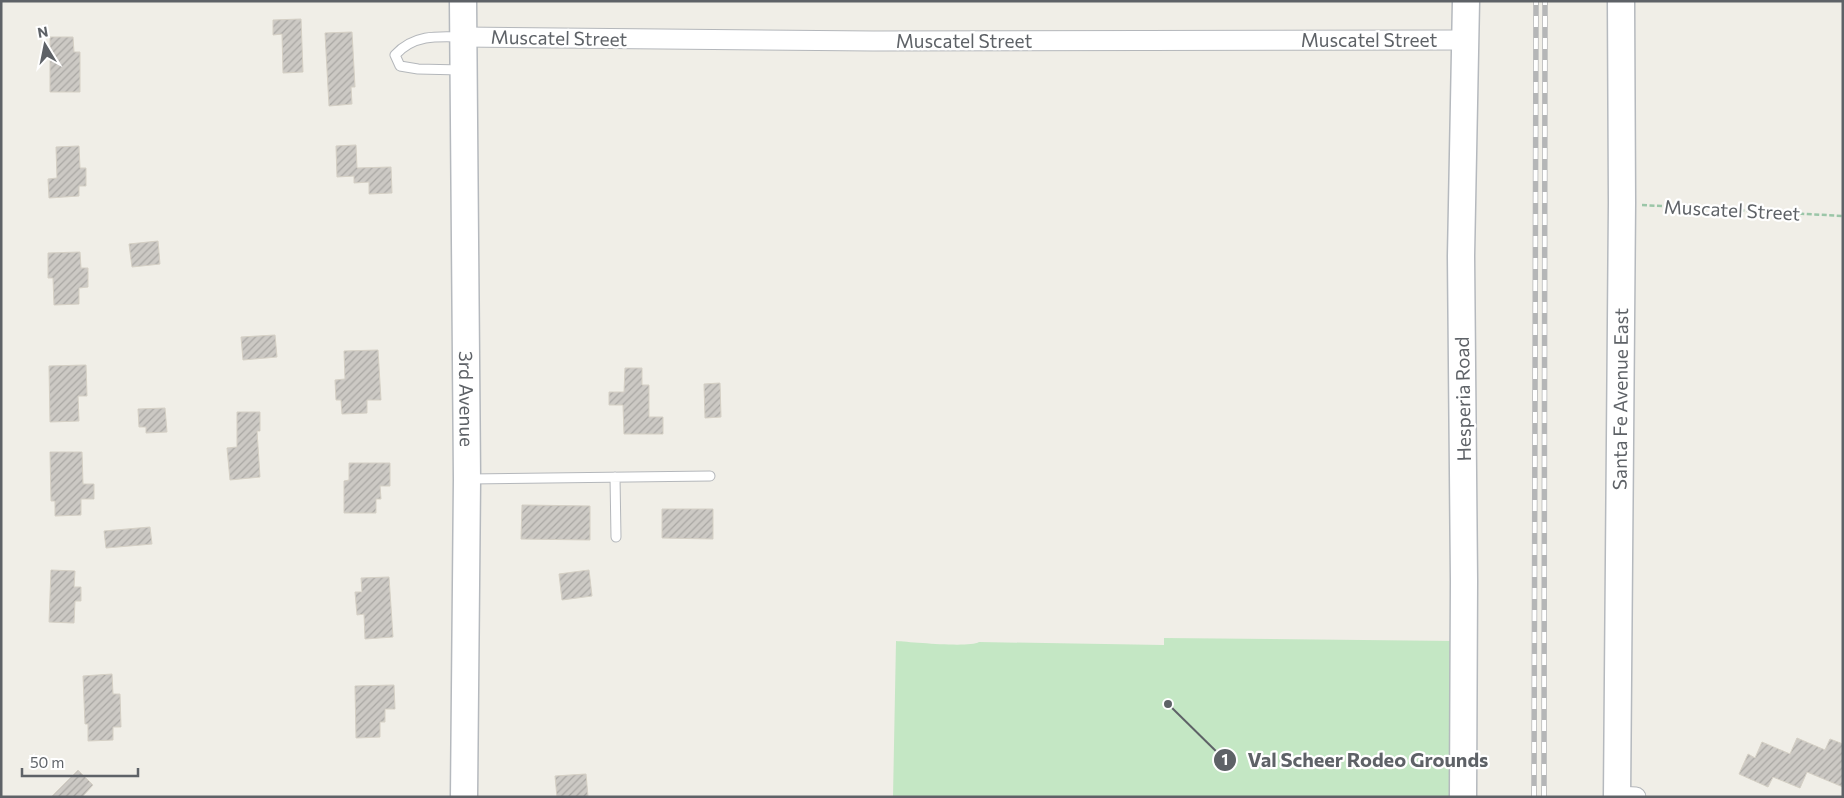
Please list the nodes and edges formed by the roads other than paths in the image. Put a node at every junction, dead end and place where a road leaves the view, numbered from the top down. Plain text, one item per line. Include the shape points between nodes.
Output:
1 (463, 1) edge
2 (1466, 1) edge
3 (1621, 1) edge
4 (463, 37) junction
5 (1466, 40) junction
6 (463, 70) junction
7 (710, 476) dead end
8 (615, 478) junction
9 (467, 479) junction
10 (616, 537) dead end
11 (1623, 796) edge
12 (464, 797) edge
13 (1463, 797) edge

1 - 4 street, 3rd Avenue
2 - 5 street, Hesperia Road
3 - 11 street, Santa Fe Avenue East
4 - 5 street, Muscatel Street via 873,41
4 - 6 street, 3rd Avenue
4 - 6 lane via 424,38 404,46 395,55 400,66
5 - 13 street, Hesperia Road via 1461,256
6 - 9 street, 3rd Avenue
7 - 8 lane
8 - 9 lane
8 - 10 lane
9 - 12 street, 3rd Avenue

